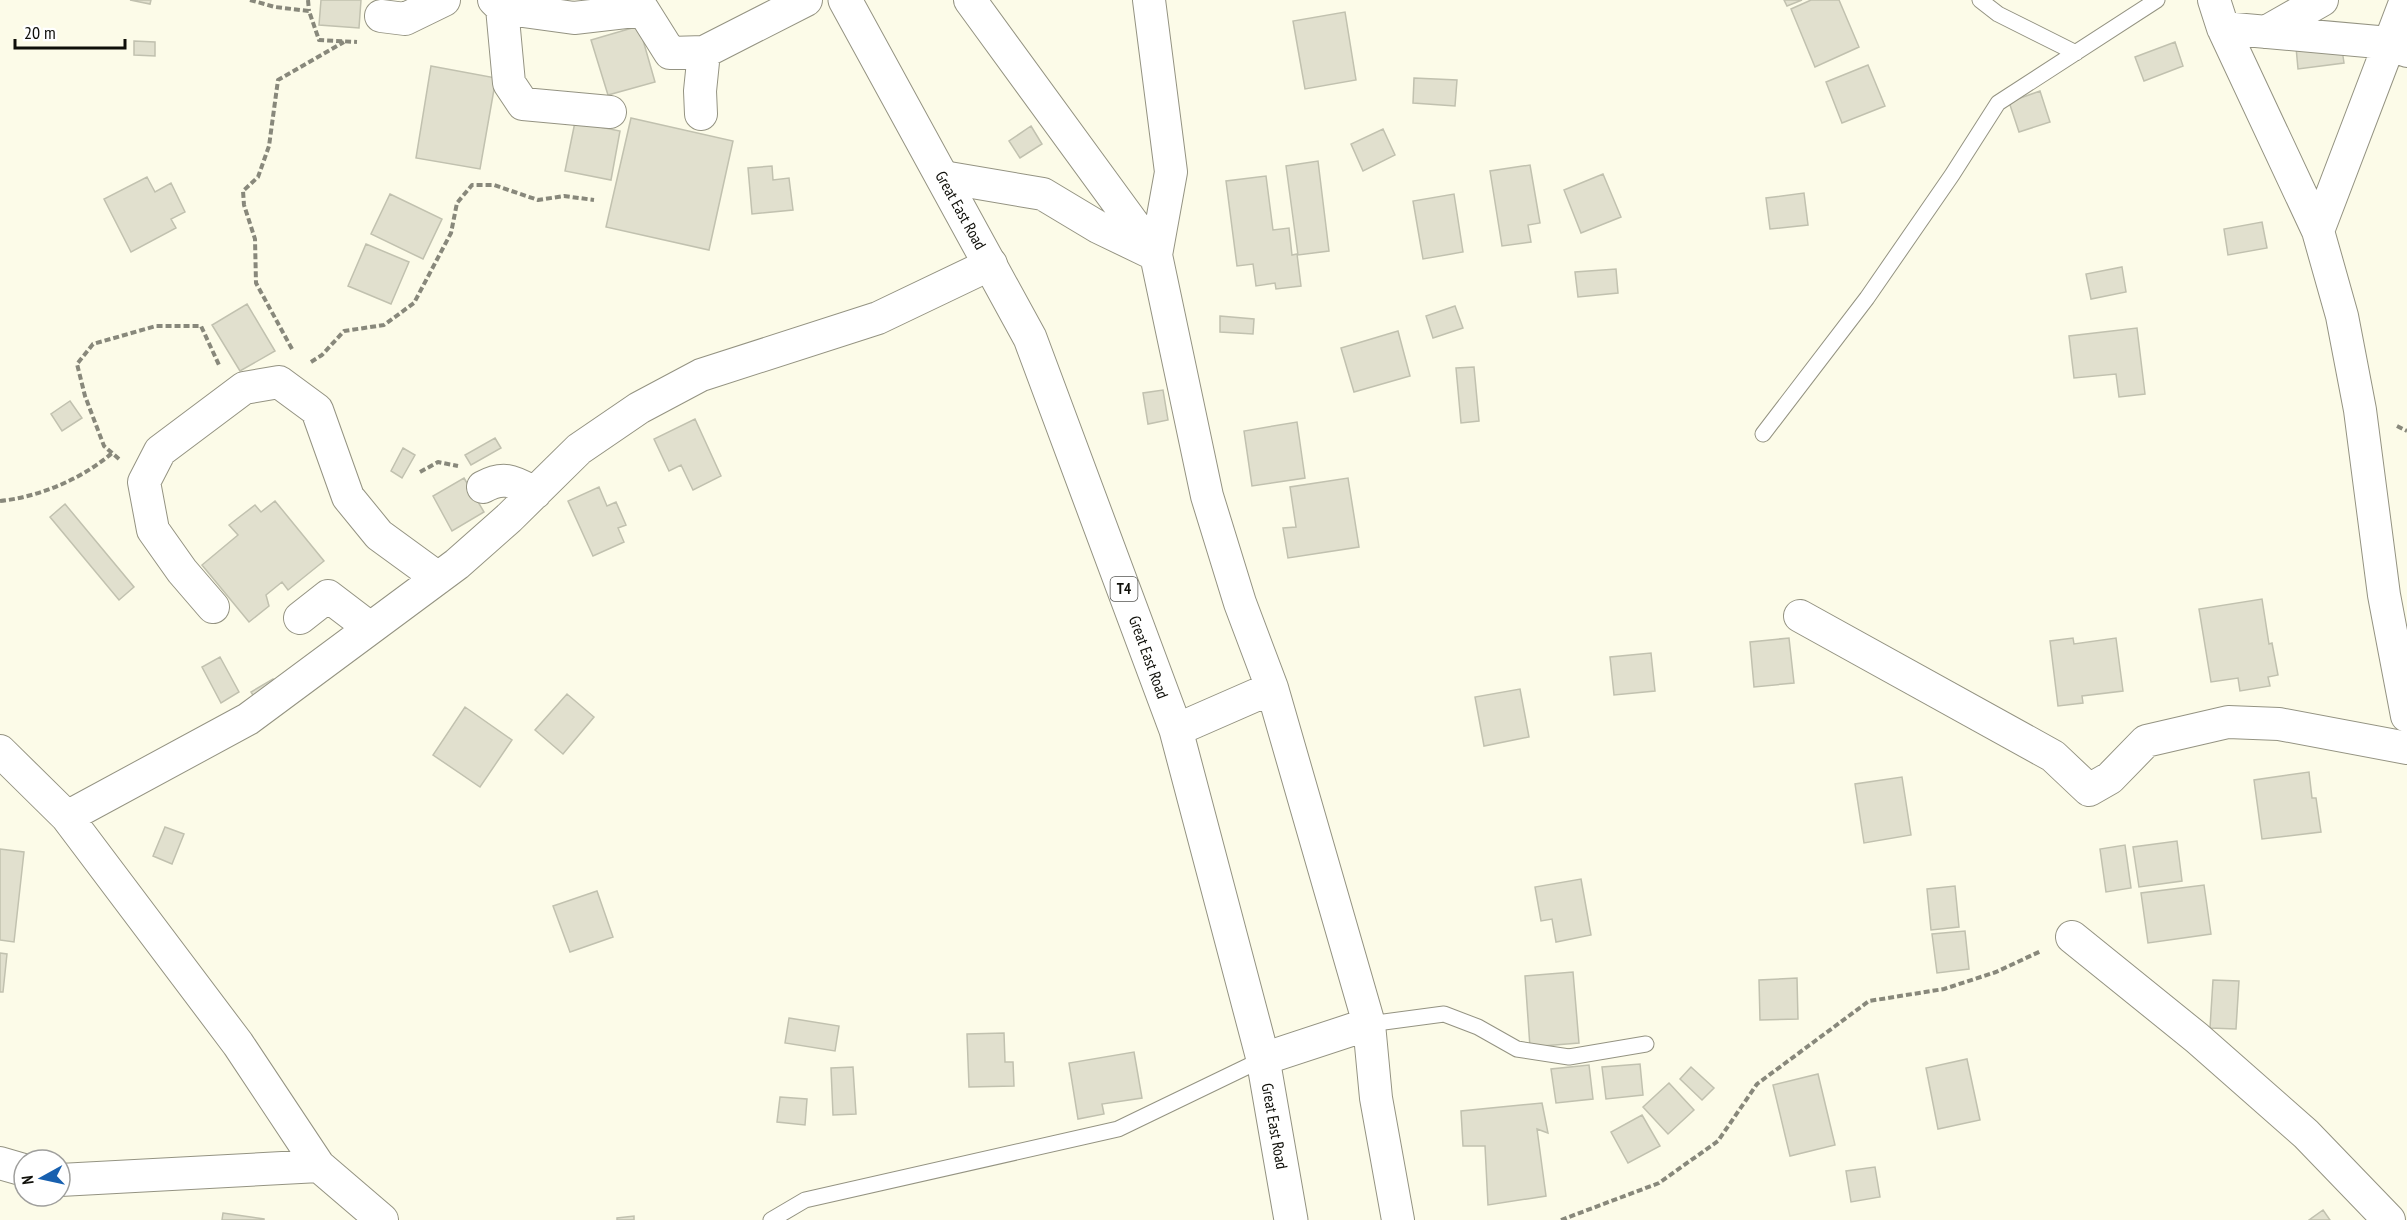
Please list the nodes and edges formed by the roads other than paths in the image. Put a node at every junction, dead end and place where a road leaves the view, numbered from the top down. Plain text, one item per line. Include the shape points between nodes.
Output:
1 (444, 0) edge
2 (806, 0) edge
3 (845, 0) edge
4 (970, 0) edge
5 (1149, 0) edge
6 (1980, 0) edge
7 (2157, 0) edge
8 (2322, 0) edge
9 (2406, 0) edge
10 (498, 4) edge
11 (2219, 14) edge
12 (381, 16) road end
13 (2266, 32) junction
14 (2398, 47) edge
15 (704, 52) junction
16 (2076, 53) junction
17 (610, 112) dead end
18 (701, 114) dead end
19 (943, 177) junction
20 (2318, 231) junction
21 (1156, 255) junction
22 (992, 264) junction
23 (1762, 434) dead end
24 (483, 488) dead end
25 (535, 493) junction
26 (438, 578) junction
27 (213, 607) dead end
28 (1800, 616) dead end
29 (300, 618) dead end
30 (370, 628) junction
31 (1272, 688) junction
32 (2407, 716) edge
33 (1176, 730) junction
34 (2407, 748) edge
35 (0, 751) edge
36 (67, 817) junction
37 (2072, 937) road end
38 (1368, 1024) junction
39 (1646, 1044) dead end
40 (1263, 1059) junction
41 (319, 1166) junction
42 (72, 1179) edge
43 (382, 1220) edge
44 (771, 1220) edge
45 (1291, 1220) edge
46 (1398, 1220) edge
47 (2389, 1220) edge

1 - 12 street via 405,20
2 - 15 street
3 - 19 highway, Great East Road / T4
4 - 21 street
5 - 21 street via 1171,172
6 - 16 lane via 1998,14
7 - 16 lane
8 - 13 street
9 - 14 street
10 - 15 street via 574,18 643,10 670,53
10 - 17 street via 510,83 524,104
11 - 13 street
11 - 20 street
13 - 14 street
14 - 20 street
15 - 18 street
16 - 23 lane via 1998,103 1867,298
19 - 21 street via 1043,194
19 - 22 highway, Great East Road / T4
20 - 32 street via 2342,316 2360,410 2384,595
21 - 31 street via 1207,496 1240,603
22 - 25 street via 879,318 701,375 639,408 579,449
22 - 33 highway, Great East Road / T4 via 1030,338
24 - 25 street via 492,482 509,480
25 - 26 street
26 - 27 street via 379,535 348,497 317,410 291,375 243,388 160,451 144,482 153,530
26 - 30 street
28 - 34 street via 2053,756 2089,790 2110,778 2146,741 2228,722 2279,724
29 - 30 street via 328,596
30 - 36 street via 248,719
31 - 33 street
31 - 38 street
33 - 40 highway, Great East Road / T4
35 - 36 street
36 - 41 street via 238,1044
37 - 47 street via 2198,1038 2306,1134
38 - 39 lane via 1444,1014 1517,1048 1569,1057
38 - 40 street
38 - 46 street via 1376,1098
40 - 44 lane via 1118,1129 805,1200
40 - 45 highway, Great East Road / T4
41 - 42 street
41 - 43 street

